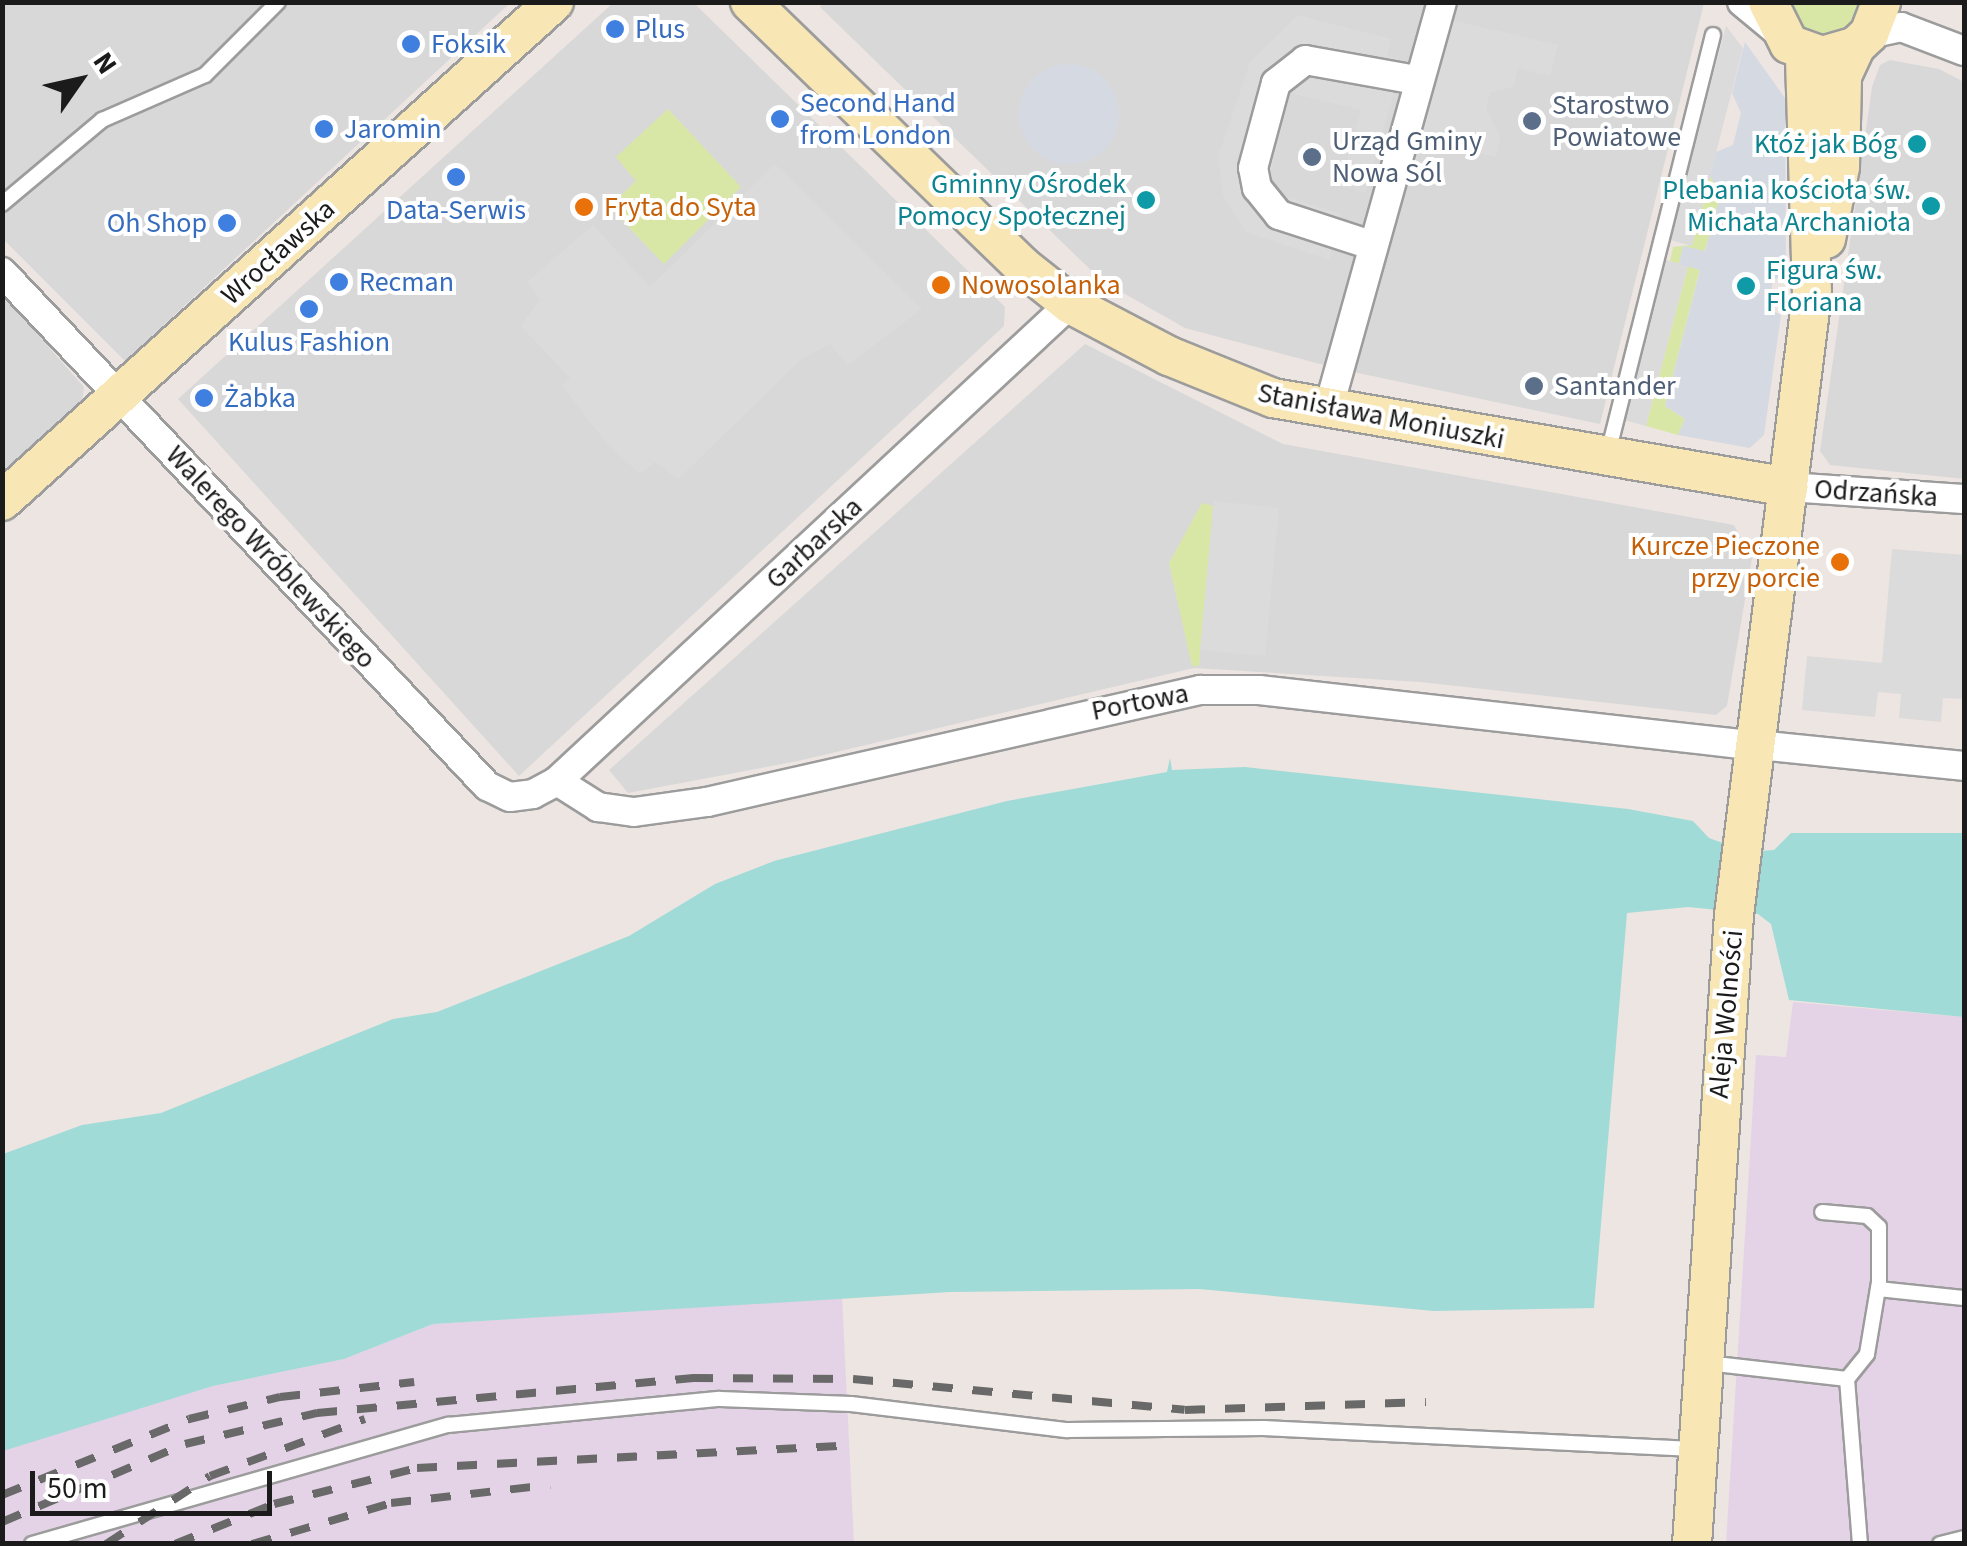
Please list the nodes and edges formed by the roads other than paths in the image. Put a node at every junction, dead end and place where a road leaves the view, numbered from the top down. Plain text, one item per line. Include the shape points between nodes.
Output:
1 (278, 2) edge
2 (554, 2) edge
3 (750, 2) edge
4 (1442, 2) edge
5 (1742, 2) edge
6 (1869, 28) edge
7 (1784, 29) edge
8 (1713, 35) dead end
9 (1964, 52) edge
10 (1416, 80) junction
11 (2, 204) edge
12 (1371, 244) junction
13 (2, 272) edge
14 (1812, 294) junction
15 (1070, 304) junction
16 (119, 395) junction
17 (1328, 410) junction
18 (1606, 459) junction
19 (1788, 488) junction
20 (1964, 499) edge
21 (2, 501) edge
22 (1738, 744) dead end
23 (1768, 746) dead end
24 (1964, 766) edge
25 (558, 781) junction
26 (1822, 1212) dead end
27 (1878, 1290) junction
28 (1964, 1298) edge
29 (1701, 1362) junction
30 (1847, 1379) junction
31 (1696, 1449) junction
32 (1964, 1538) edge
33 (32, 1544) edge
34 (1692, 1544) edge
35 (1860, 1544) edge
36 (1940, 1544) edge

1 - 11 lane via 206,75 102,120
2 - 16 street, Wrocławska
3 - 15 street, Stanisława Moniuszki via 955,205
4 - 10 street
5 - 7 street
6 - 7 street via 1822,56
6 - 9 street via 1900,27
6 - 14 street via 1842,76 1840,167
7 - 14 street
8 - 18 lane
10 - 12 street
10 - 12 street via 1305,60 1276,83 1253,168 1257,188 1278,215
12 - 17 street
13 - 16 street, Walerego Wróblewskiego
14 - 19 street, Aleja Wolności
15 - 17 street, Stanisława Moniuszki via 1241,388
15 - 25 street, Garbarska
16 - 21 street, Wrocławska
16 - 25 street, Walerego Wróblewskiego via 487,786 510,797
17 - 18 street, Stanisława Moniuszki
18 - 19 street, Stanisława Moniuszki
19 - 20 street, Odrzańska
19 - 29 street, Aleja Wolności via 1734,915
22 - 25 street, Portowa via 1259,690 1200,690 708,802 634,812 598,807
23 - 24 street
26 - 27 lane via 1867,1216 1878,1228
27 - 28 lane
27 - 30 lane via 1867,1354
29 - 30 lane
29 - 31 street, Aleja Wolności
30 - 35 lane
31 - 33 lane via 1265,1428 1067,1430 851,1404 720,1399 448,1425
31 - 34 street, Aleja Wolności
32 - 36 lane

